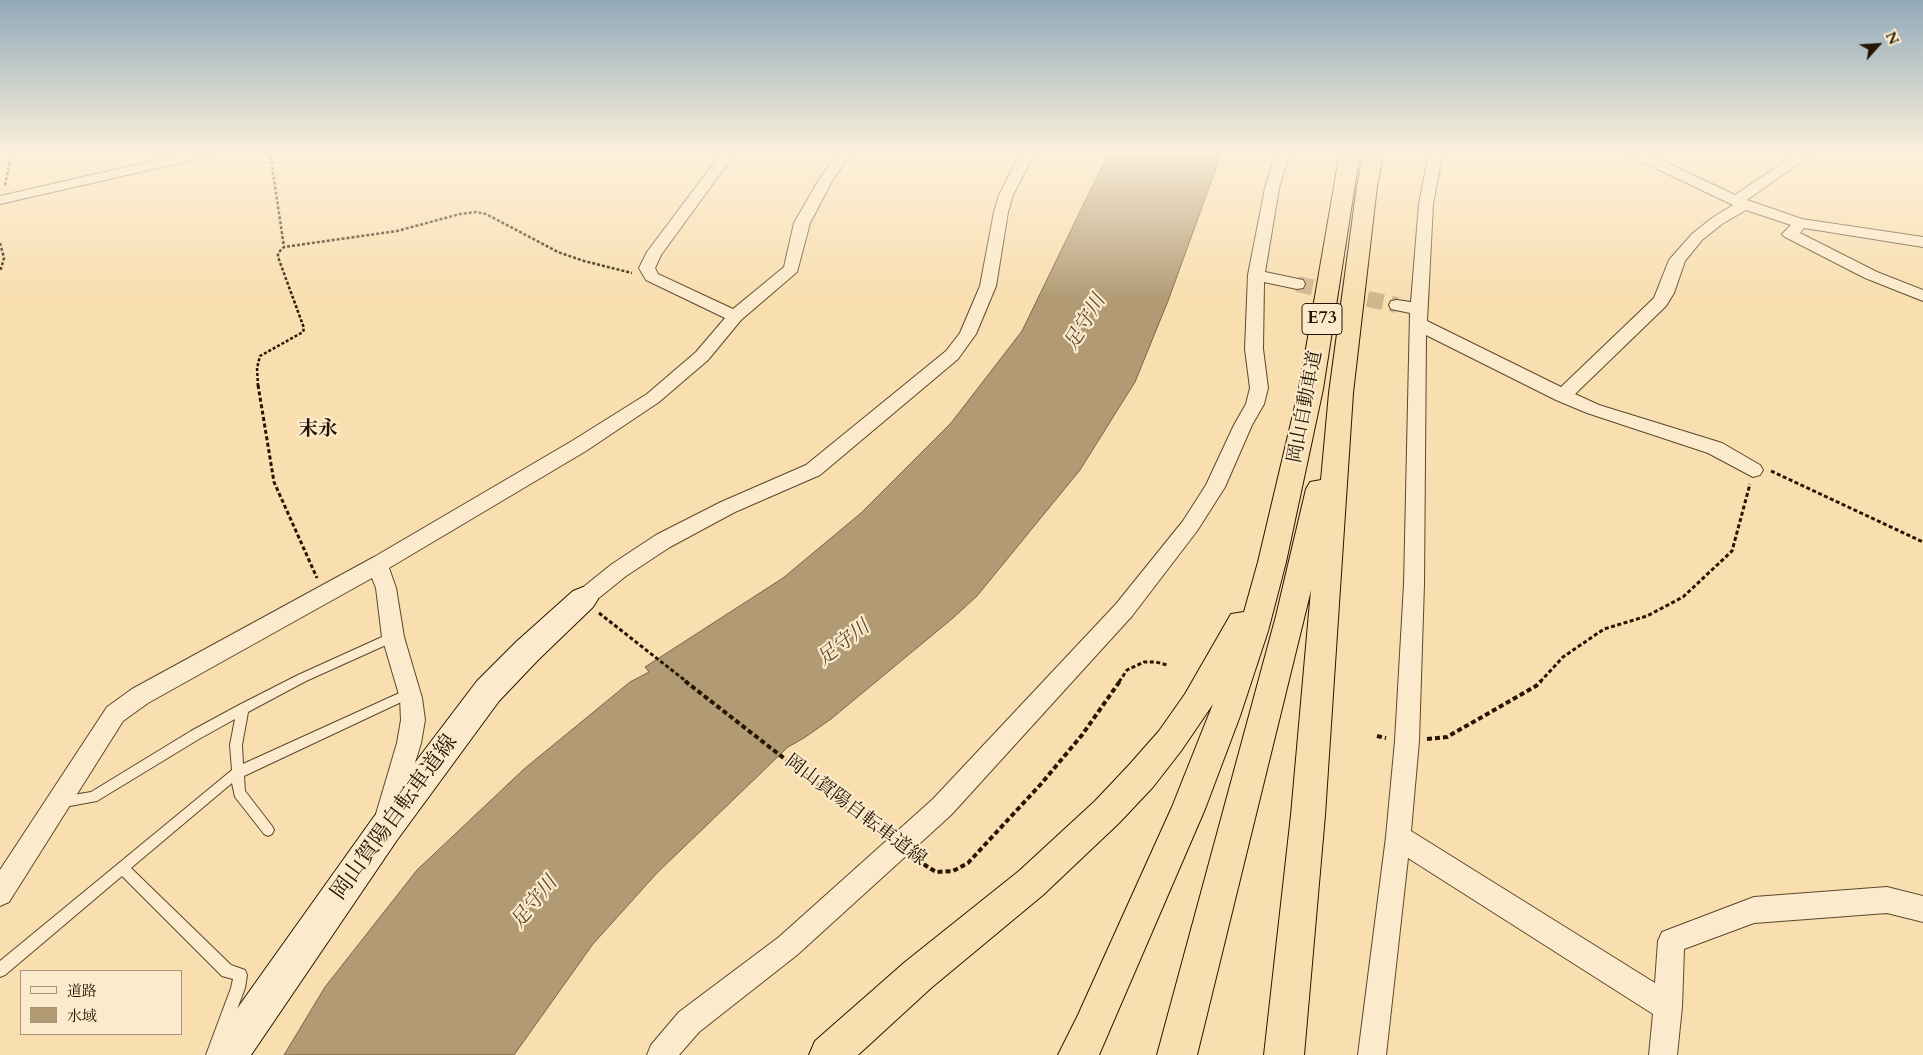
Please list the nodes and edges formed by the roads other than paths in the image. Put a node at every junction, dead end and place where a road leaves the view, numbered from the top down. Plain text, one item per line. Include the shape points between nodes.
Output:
1 (692, 201) edge
2 (814, 201) edge
3 (1004, 201) edge
4 (1270, 201) edge
5 (1342, 201) edge
6 (1365, 201) edge
7 (1427, 201) edge
8 (1736, 201) edge
9 (1740, 203) junction
10 (1801, 223) junction
11 (1923, 242) edge
12 (1256, 275) junction
13 (1297, 284) tunnel mouth
14 (1923, 296) edge
15 (1397, 305) tunnel mouth
16 (735, 316) junction
17 (1418, 317) junction
18 (1341, 393) junction
19 (1562, 396) junction
20 (1753, 470) road end
21 (1290, 485) junction
22 (378, 565) junction
23 (590, 605) joint
24 (392, 637) junction
25 (410, 693) junction
26 (243, 709) junction
27 (238, 773) junction
28 (57, 802) junction
29 (385, 829) junction
30 (268, 830) dead end
31 (1398, 837) junction
32 (122, 868) junction
33 (0, 892) edge
34 (1923, 909) edge
35 (0, 970) edge
36 (1668, 1007) junction
37 (213, 1055) edge
38 (228, 1055) edge
39 (662, 1055) edge
40 (829, 1055) edge
41 (1078, 1055) edge
42 (1177, 1055) edge
43 (1284, 1055) edge
44 (1372, 1055) edge
45 (1664, 1055) edge

1 - 16 street via 653,254 647,268 652,277
2 - 16 street via 802,223 791,269
3 - 23 street via 984,294 968,334 952,355 812,470 675,534 618,570
4 - 12 street
5 - 21 highway, 岡山自動車道 / E73 via 1311,389
6 - 18 highway, 岡山自動車道 / E73
7 - 17 street
8 - 9 street
9 - 10 street
9 - 19 street via 1697,237 1677,260 1660,302
10 - 11 street
10 - 14 street via 1790,234 1870,275
12 - 13 street
12 - 39 street via 1254,349 1259,388 1255,404 1215,487 1190,526 1124,610 942,807 788,946 688,1022
15 - 17 street
16 - 22 street via 702,356 653,398 579,446
17 - 19 street
17 - 31 street via 1414,584 1407,741
18 - 42 highway via 1291,616
18 - 43 highway via 1308,815
19 - 20 street via 1716,448
21 - 40 highway via 1238,629 1196,704 1170,741 1141,776 1072,846 911,981
21 - 41 highway via 1272,562 1224,716 1144,912
22 - 24 street via 386,588
22 - 28 street via 140,696 115,714
23 - 29 main road, 岡山賀陽自転車道線 via 527,651 488,690
24 - 25 street
24 - 26 lane
25 - 27 lane
25 - 29 street via 413,720 409,743
26 - 27 lane via 236,745
26 - 28 lane via 93,797
27 - 30 lane via 239,792
27 - 32 lane
28 - 33 street
29 - 38 main road, 岡山賀陽自転車道線
31 - 36 street
31 - 44 street
32 - 35 lane
32 - 37 lane via 227,971 240,974 238,988
34 - 36 street via 1888,900 1754,910 1671,941
36 - 45 street

